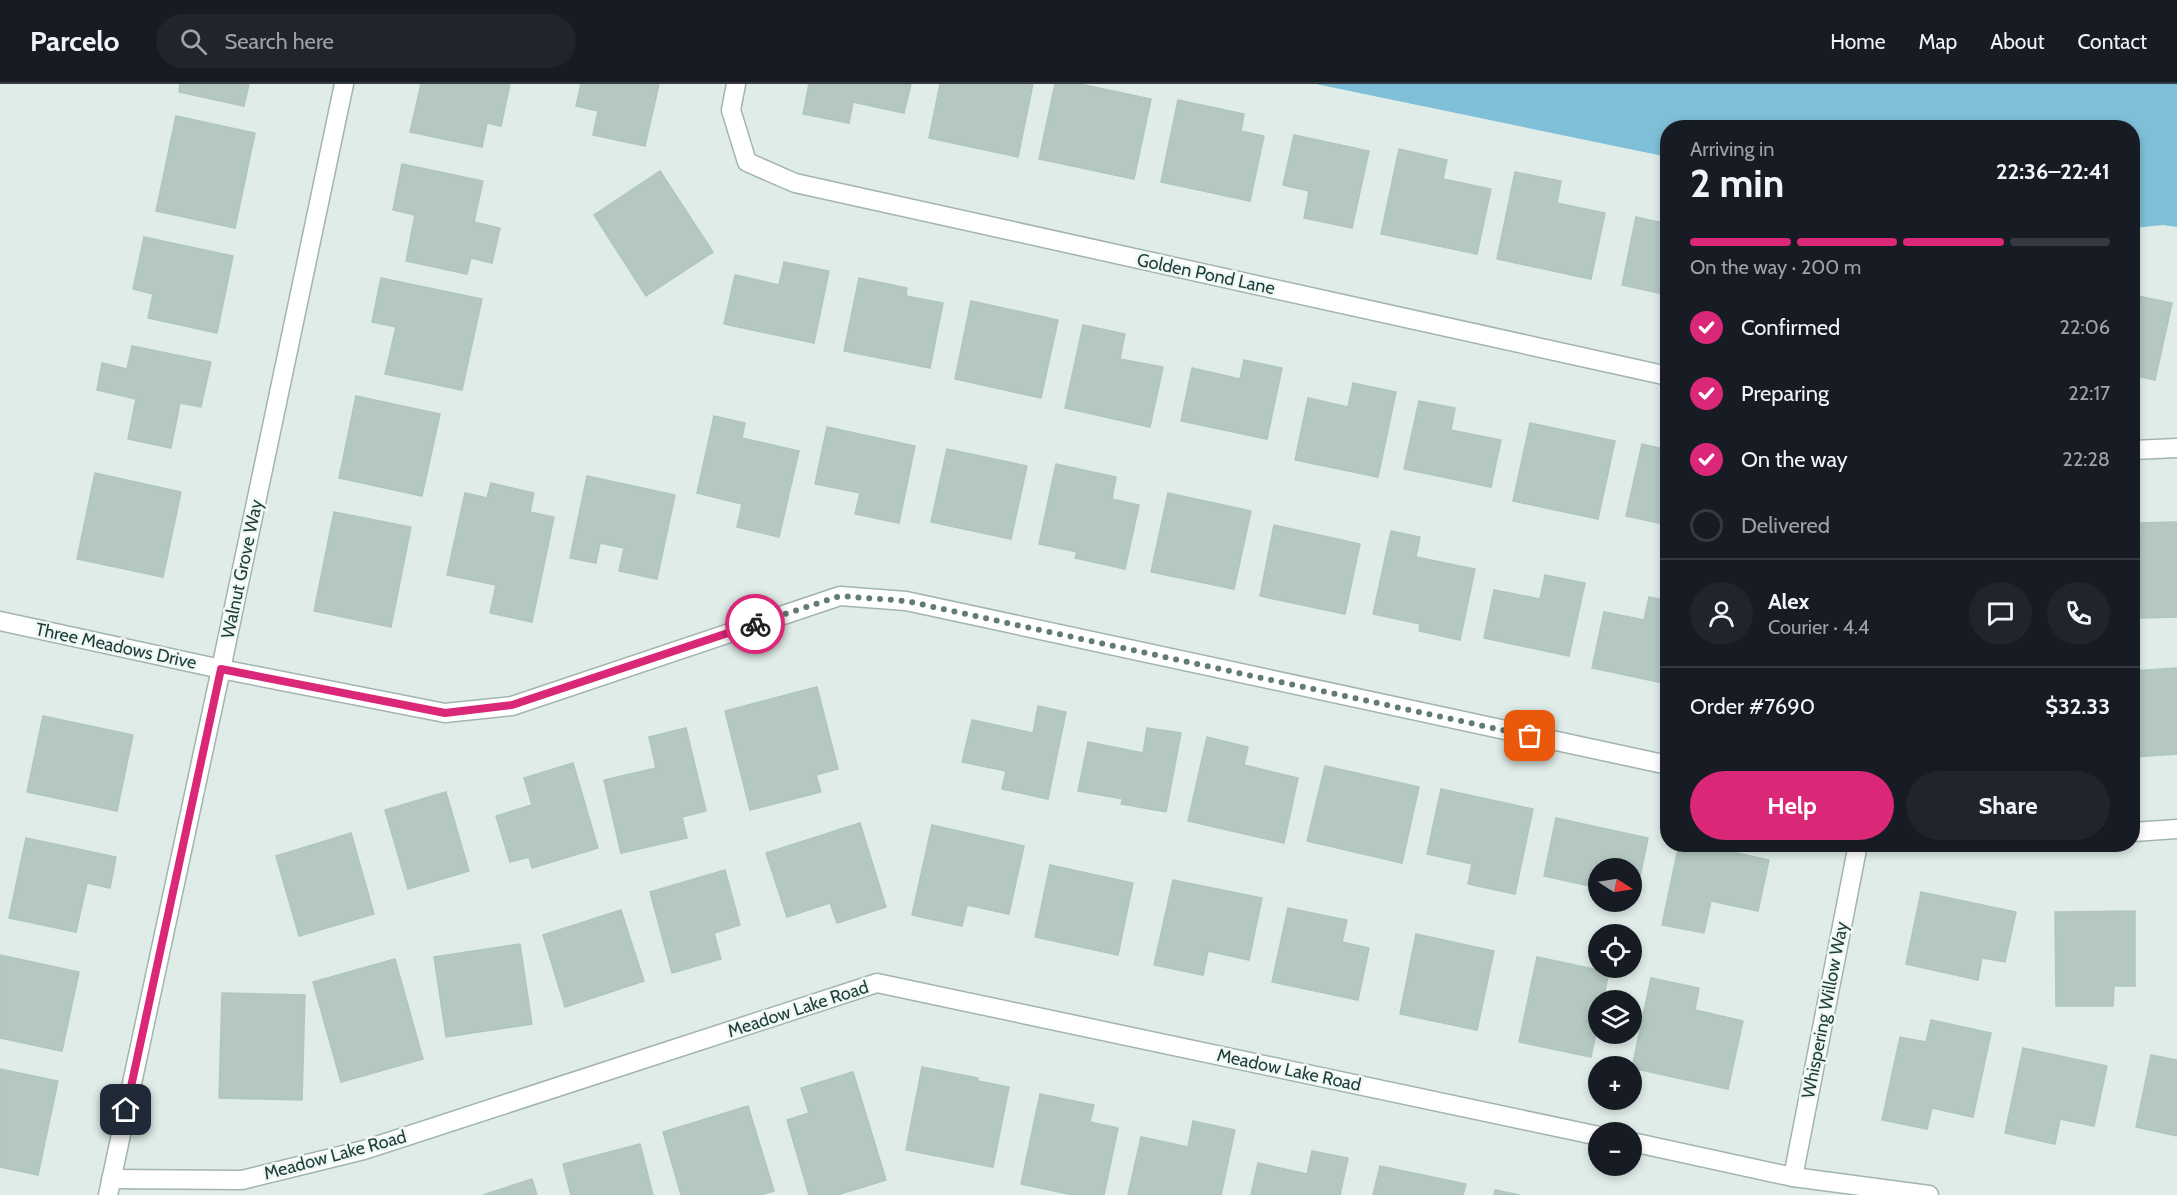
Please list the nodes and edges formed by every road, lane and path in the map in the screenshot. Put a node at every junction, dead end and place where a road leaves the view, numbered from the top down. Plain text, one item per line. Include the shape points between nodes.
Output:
1 (344, 84) edge
2 (736, 84) edge
3 (1660, 374) edge
4 (2177, 448) edge
5 (2140, 450) edge
6 (0, 621) edge
7 (221, 669) junction
8 (1660, 763) edge
9 (2177, 830) edge
10 (2140, 832) edge
11 (1856, 852) edge
12 (1588, 1134) edge
13 (1642, 1144) edge
14 (1793, 1176) junction
15 (109, 1187) edge
16 (1929, 1195) edge

1 - 7 street, Walnut Grove Way
2 - 3 street, Golden Pond Lane via 731,110 747,162 795,183
4 - 5 street
6 - 7 street, Three Meadows Drive
7 - 8 street, Three Meadows Drive via 445,713 512,705 840,596 906,601
7 - 15 street, Walnut Grove Way
9 - 10 street
11 - 14 street, Whispering Willow Way
12 - 15 street, Meadow Lake Road via 877,983 364,1150 242,1180
13 - 14 street
14 - 16 street

